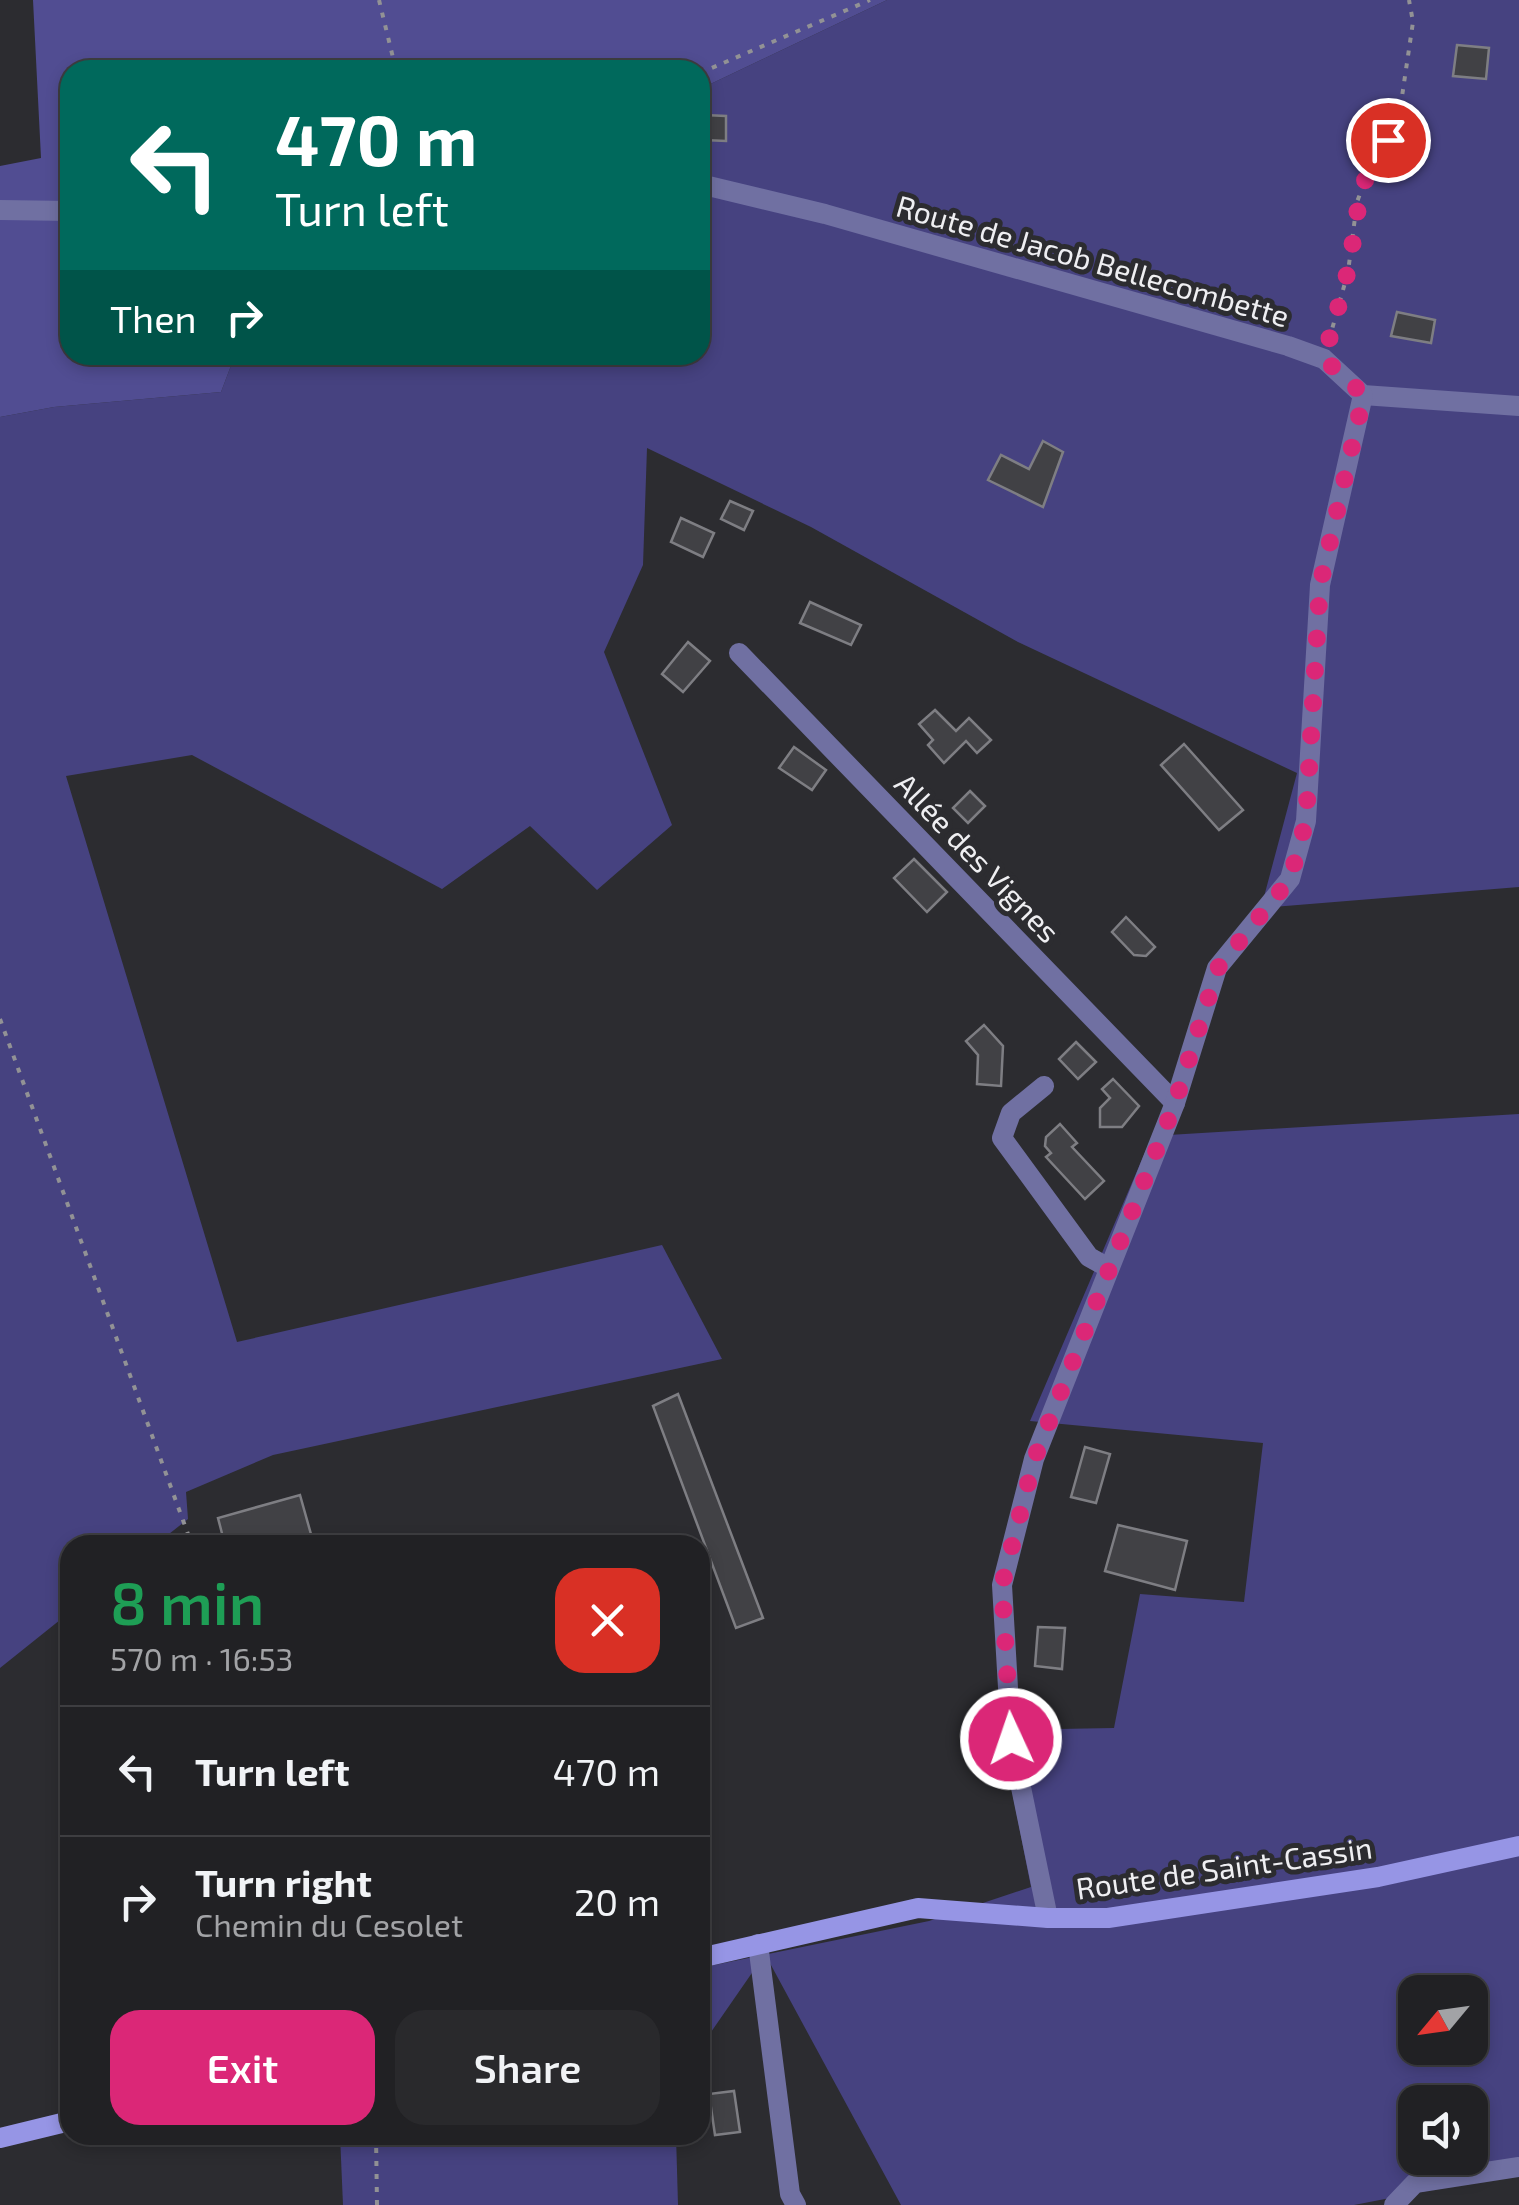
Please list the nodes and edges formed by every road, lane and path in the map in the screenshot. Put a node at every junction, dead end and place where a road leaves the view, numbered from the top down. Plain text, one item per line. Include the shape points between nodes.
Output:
1 (379, 0) edge
2 (870, 0) edge
3 (1409, 0) edge
4 (394, 60) edge
5 (710, 69) edge
6 (710, 186) edge
7 (0, 210) edge
8 (60, 212) edge
9 (1324, 359) junction
10 (1364, 395) junction
11 (1519, 406) edge
12 (739, 653) dead end
13 (0, 1019) edge
14 (1044, 1086) dead end
15 (1175, 1103) junction
16 (1107, 1267) junction
17 (188, 1535) edge
18 (1516, 1853) edge
19 (1048, 1918) junction
20 (758, 1944) junction
21 (710, 1956) edge
22 (60, 2123) edge
23 (0, 2138) edge
24 (376, 2145) edge
25 (1519, 2167) edge
26 (377, 2205) edge
27 (796, 2205) edge
28 (1394, 2205) edge

1 - 4 path
2 - 5 path
3 - 9 path via 1413,22 1400,110 1357,202 1348,272
6 - 9 street, Route de Jacob Bellecombette
7 - 8 street
9 - 10 street, Route de Jacob Bellecombette
10 - 11 street
10 - 15 street via 1320,585 1306,821 1290,879 1218,968
12 - 15 street, Allée des Vignes
13 - 17 path
14 - 16 street via 1011,1113 1002,1138 1089,1257
15 - 16 street
16 - 19 street via 1034,1460 1002,1585 1011,1739
18 - 19 street, Route de Saint-Cassin via 1108,1918
19 - 20 street, Route de Saint-Cassin via 918,1908
20 - 21 street, Route de Saint-Cassin
20 - 27 street
22 - 23 street
24 - 26 path
25 - 28 street via 1416,2184

